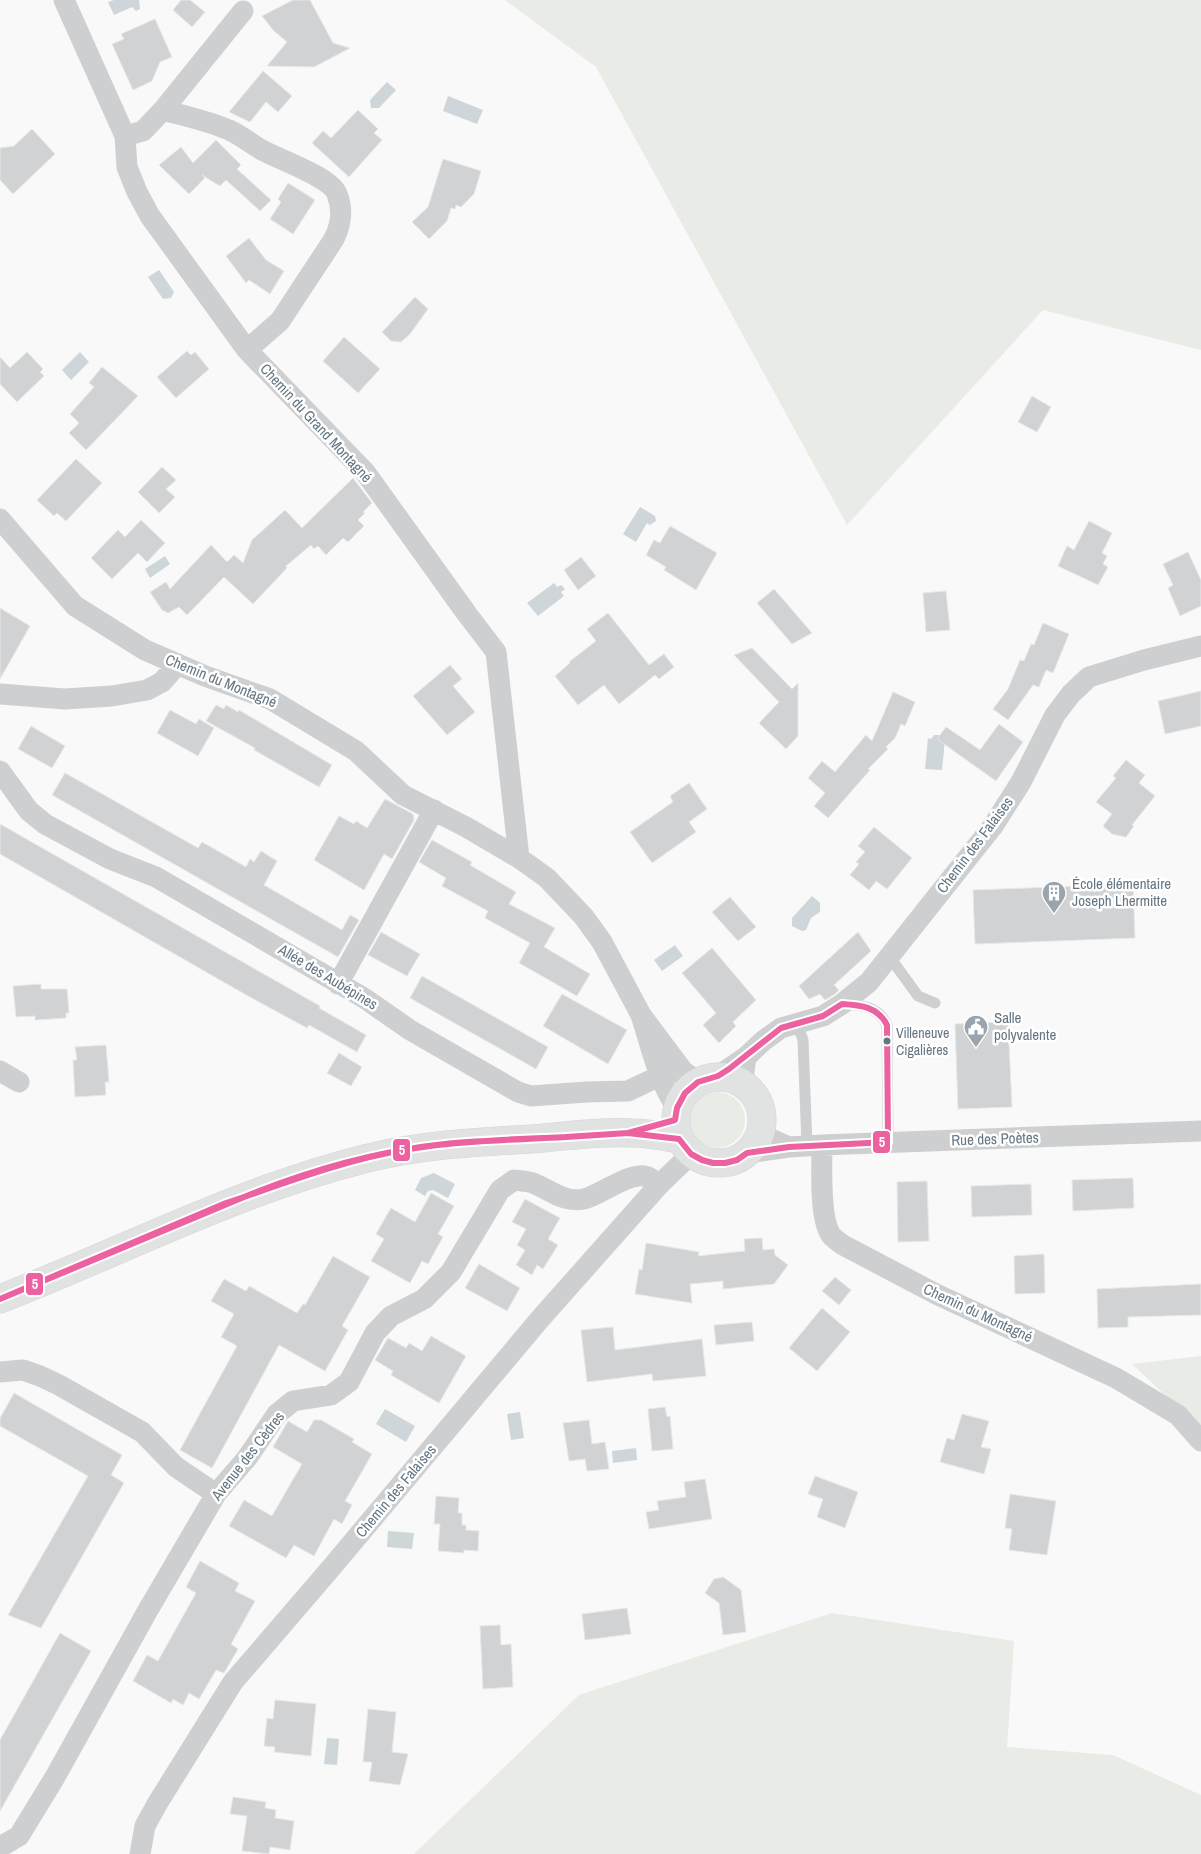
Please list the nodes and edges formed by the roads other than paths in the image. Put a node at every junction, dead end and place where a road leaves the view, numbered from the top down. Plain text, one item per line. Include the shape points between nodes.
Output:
1 (66, 2) edge
2 (243, 11) dead end
3 (163, 110) junction
4 (125, 136) junction
5 (247, 350) junction
6 (0, 519) edge
7 (1201, 646) edge
8 (178, 664) junction
9 (0, 694) edge
10 (0, 771) edge
11 (434, 810) junction
12 (519, 858) junction
13 (889, 956) junction
14 (338, 984) junction
15 (935, 1003) dead end
16 (842, 1004) junction
17 (641, 1015) junction
18 (797, 1023) junction
19 (746, 1057) junction
20 (0, 1071) edge
21 (661, 1076) junction
22 (700, 1076) junction
23 (19, 1082) dead end
24 (744, 1085) junction
25 (680, 1130) junction
26 (1201, 1132) edge
27 (888, 1142) junction
28 (753, 1143) junction
29 (806, 1146) junction
30 (658, 1186) junction
31 (0, 1299) edge
32 (0, 1372) edge
33 (1201, 1441) edge
34 (216, 1494) junction
35 (0, 1847) edge
36 (140, 1854) edge

1 - 4 street, Chemin du Grand Montagné
2 - 3 street
3 - 4 street via 143,131
3 - 5 street via 229,129 260,149 301,167 337,193 340,226 334,239 280,321
4 - 5 street, Chemin du Grand Montagné via 126,167 150,216
5 - 12 street, Chemin du Grand Montagné via 365,472 496,652
6 - 8 street, Chemin du Montagné via 75,606 145,650
7 - 13 street, Chemin des Falaises via 1089,677 1071,694 1055,715 1021,782 993,826
8 - 9 street via 162,682 147,690 112,696 65,699
8 - 11 street, Chemin du Montagné via 270,699 356,751 403,795
10 - 14 street, Allée des Aubépines via 29,811 45,824 110,859 156,878
11 - 12 street, Chemin du Montagné
11 - 14 street
12 - 17 street, Chemin du Montagné via 547,878 584,917 602,942
13 - 15 lane via 918,996
13 - 16 street, Chemin des Falaises via 869,982
14 - 21 street, Allée des Aubépines via 410,1030 525,1095 628,1091
16 - 18 street, Chemin des Falaises via 823,1016
16 - 27 lane via 868,1008 882,1015 887,1025
17 - 21 street, Chemin du Montagné
17 - 22 street, Chemin du Montagné
18 - 19 street, Chemin des Falaises via 781,1028
18 - 29 lane via 803,1040
19 - 22 street, Chemin des Falaises
19 - 24 street
20 - 23 street
21 - 22 street, Allée des Aubépines via 668,1072
21 - 25 street, Chemin du Montagné
22 - 24 street via 732,1078
22 - 25 street via 684,1093
24 - 28 street via 758,1102 762,1117
25 - 28 street via 702,1160 713,1163 737,1160
25 - 30 street, Chemin des Falaises
25 - 31 street via 460,1143 364,1159 226,1203
26 - 27 street, Rue des Poètes
27 - 29 street, Rue des Poètes
28 - 29 street, Rue des Poètes
29 - 33 street, Chemin du Montagné via 822,1184 825,1220 830,1235 843,1246 936,1294 1116,1378 1178,1415
30 - 34 street, Avenue des Cèdres via 643,1176 627,1178 606,1191 583,1199 563,1199 532,1183 514,1180 500,1190 451,1272 424,1299 391,1316 375,1333 349,1382 331,1395 293,1401 277,1414 247,1458
30 - 36 street, Chemin des Falaises via 540,1319 233,1682 157,1804 146,1826
32 - 34 street via 22,1370 59,1385 142,1432 176,1467
34 - 35 street, Avenue des Cèdres via 55,1777 18,1836

